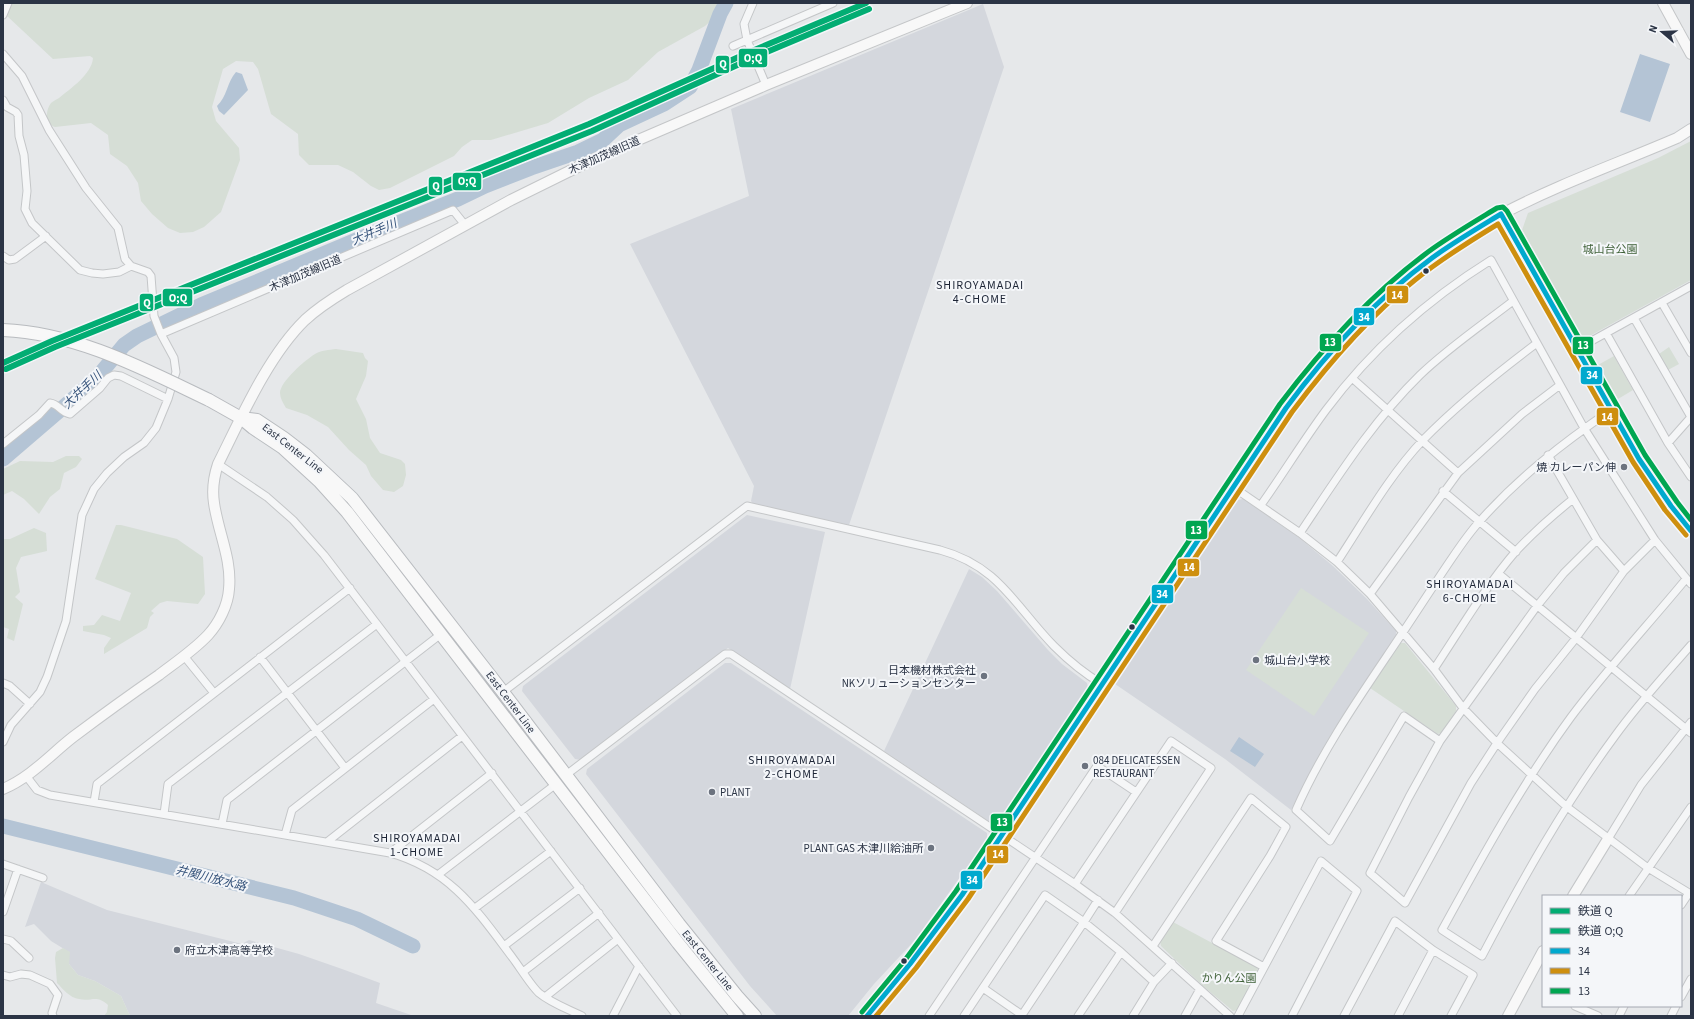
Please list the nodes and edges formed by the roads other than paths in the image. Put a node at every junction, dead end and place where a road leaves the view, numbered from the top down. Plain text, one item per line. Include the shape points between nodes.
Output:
1 (8, 3) edge
2 (753, 3) edge
3 (833, 3) edge
4 (966, 3) edge
5 (1663, 3) edge
6 (3, 15) edge
7 (747, 40) junction
8 (733, 46) dead end
9 (3, 54) edge
10 (1691, 54) edge
11 (766, 85) junction
12 (3, 100) edge
13 (1691, 129) edge
14 (1501, 214) junction
15 (465, 225) junction
16 (46, 236) junction
17 (3, 256) edge
18 (131, 266) junction
19 (1691, 286) edge
20 (1514, 301) junction
21 (1662, 303) junction
22 (1634, 318) junction
23 (3, 330) edge
24 (1606, 333) junction
25 (161, 334) junction
26 (1688, 342) edge
27 (1537, 343) junction
28 (1578, 349) junction
29 (1691, 353) edge
30 (1352, 378) junction
31 (1560, 385) junction
32 (168, 399) junction
33 (1388, 410) junction
34 (1611, 410) junction
35 (241, 418) junction
36 (1584, 428) junction
37 (1423, 441) junction
38 (1668, 443) junction
39 (3, 444) edge
40 (1548, 455) junction
41 (218, 464) junction
42 (1458, 473) junction
43 (1691, 477) edge
44 (1233, 487) junction
45 (1443, 492) junction
46 (1572, 499) junction
47 (1261, 505) junction
48 (1479, 521) junction
49 (1691, 531) edge
50 (1300, 533) junction
51 (1597, 540) junction
52 (1655, 540) junction
53 (1516, 552) junction
54 (1337, 562) junction
55 (1624, 571) junction
56 (1499, 574) junction
57 (1689, 581) edge
58 (350, 588) junction
59 (1370, 594) junction
60 (1537, 606) junction
61 (377, 624) junction
62 (1402, 633) junction
63 (441, 634) junction
64 (1576, 638) junction
65 (1691, 645) edge
66 (184, 656) junction
67 (260, 657) junction
68 (404, 661) junction
69 (1612, 667) junction
70 (1434, 669) junction
71 (3, 683) edge
72 (1102, 684) junction
73 (214, 692) junction
74 (503, 692) junction
75 (287, 693) junction
76 (1647, 696) junction
77 (434, 699) junction
78 (30, 704) junction
79 (1463, 708) junction
80 (1691, 722) edge
81 (1688, 730) edge
82 (316, 731) junction
83 (462, 736) junction
84 (1440, 741) junction
85 (3, 742) edge
86 (1497, 743) junction
87 (345, 768) junction
88 (492, 773) junction
89 (566, 775) junction
90 (1531, 775) junction
91 (27, 777) junction
92 (556, 784) junction
93 (3, 789) edge
94 (1136, 792) junction
95 (94, 802) junction
96 (1567, 807) junction
97 (1691, 807) edge
98 (520, 811) junction
99 (164, 814) junction
100 (222, 824) junction
101 (1002, 834) junction
102 (285, 835) junction
103 (1608, 838) junction
104 (327, 842) junction
105 (551, 851) junction
106 (390, 853) junction
107 (1036, 857) junction
108 (3, 864) edge
109 (1648, 868) junction
110 (18, 869) junction
111 (439, 874) junction
112 (43, 878) dead end
113 (1075, 884) junction
114 (580, 888) junction
115 (1690, 892) edge
116 (1574, 895) edge
117 (1630, 895) edge
118 (1098, 900) junction
119 (1682, 904) edge
120 (475, 908) junction
121 (3, 912) edge
122 (1115, 913) junction
123 (599, 914) junction
124 (1084, 922) junction
125 (3, 939) edge
126 (618, 939) junction
127 (504, 946) junction
128 (1153, 946) junction
129 (1433, 950) junction
130 (1121, 952) junction
131 (1542, 953) edge
132 (29, 958) dead end
133 (1172, 963) junction
134 (639, 966) junction
135 (1264, 967) junction
136 (523, 972) junction
137 (3, 975) edge
138 (1691, 979) edge
139 (1154, 982) junction
140 (983, 988) junction
141 (1200, 989) junction
142 (1682, 995) edge
143 (545, 996) junction
144 (1577, 1007) edge
145 (1624, 1007) edge
146 (1676, 1007) edge
147 (53, 1016) edge
148 (582, 1016) edge
149 (612, 1016) edge
150 (677, 1016) edge
151 (737, 1016) edge
152 (755, 1016) edge
153 (867, 1016) edge
154 (929, 1016) edge
155 (964, 1016) edge
156 (1078, 1016) edge
157 (1133, 1016) edge
158 (1185, 1016) edge
159 (1230, 1016) edge
160 (1238, 1016) edge
161 (1292, 1016) edge
162 (1344, 1016) edge
163 (1398, 1016) edge
164 (1451, 1016) edge
165 (1508, 1016) edge
166 (1598, 1016) edge
167 (1619, 1016) edge
168 (1671, 1016) edge

1 - 6 street
2 - 7 street via 744,24
3 - 7 street
4 - 11 street, 木津加茂線旧道
5 - 10 street
7 - 8 street
7 - 11 street
9 - 18 street via 22,76 49,130 86,188 118,228 125,259
11 - 15 street, 木津加茂線旧道 via 594,159
12 - 16 street via 7,107 18,115 27,192 25,209 32,223
13 - 14 street via 1677,138 1558,187
14 - 28 street
14 - 44 street via 1432,257 1361,317 1304,382
15 - 25 street, 木津加茂線旧道 via 453,210
15 - 35 street via 319,308 304,321 280,350
16 - 17 street via 15,259 9,260
16 - 18 street via 80,270 103,274 119,272
18 - 25 street via 148,272 151,276 154,316
19 - 21 street
20 - 27 street
20 - 30 street via 1491,260 1465,276 1402,327
20 - 33 street via 1420,375
21 - 22 street
21 - 26 street
22 - 24 street
22 - 38 street via 1691,417
23 - 35 highway, East Center Line, bridge via 77,342 133,364
24 - 28 street
24 - 38 street
25 - 32 street via 174,358 176,372
26 - 29 street
27 - 31 street
27 - 37 street via 1463,402
28 - 34 street
30 - 33 street
30 - 47 street via 1323,415
31 - 36 street
31 - 42 street via 1522,414
32 - 39 street via 114,375 70,414 63,413 55,404 50,403
32 - 78 street via 156,428 144,443 107,473 94,490 82,516 66,621 47,677 40,692
33 - 37 street
33 - 50 street via 1365,437
34 - 36 street
34 - 49 street via 1639,459
35 - 41 street
35 - 63 highway, East Center Line via 283,448 319,480 348,512
35 - 74 highway, East Center Line via 257,420 284,438 352,498
36 - 40 street
36 - 52 street
37 - 42 street
37 - 54 street via 1392,479
38 - 43 street
40 - 46 street
40 - 48 street
41 - 58 street via 267,497 292,520 324,554
41 - 66 street via 214,475 213,502 227,556 229,590 215,626
42 - 45 street
44 - 47 street
44 - 72 street
45 - 48 street
45 - 59 street
46 - 51 street
46 - 53 street via 1540,526
47 - 50 street
48 - 53 street
48 - 62 street
50 - 54 street
51 - 55 street
51 - 60 street via 1564,573
52 - 55 street
52 - 57 street
53 - 56 street
54 - 59 street
55 - 64 street
56 - 60 street
56 - 70 street
57 - 69 street
58 - 61 street
58 - 67 street
59 - 62 street
60 - 64 street
60 - 79 street
61 - 68 street
61 - 75 street
62 - 70 street
62 - 84 street via 1333,738 1296,810 1330,841 1404,716
63 - 68 street
63 - 92 highway, East Center Line
64 - 69 street
64 - 86 street via 1535,689
65 - 76 street
66 - 73 street
66 - 91 street via 72,738
67 - 73 street
67 - 75 street
68 - 77 street
68 - 82 street
69 - 76 street
69 - 90 street via 1572,716
70 - 79 street
71 - 78 street
72 - 74 street via 1054,646 998,581 967,560 940,550 747,506
72 - 101 street
73 - 95 street via 97,784
74 - 89 highway, East Center Line
75 - 82 street
75 - 99 street via 168,784
76 - 81 street
76 - 96 street via 1611,741
77 - 83 street
77 - 87 street
78 - 85 street via 11,726
79 - 84 street
79 - 86 street
80 - 81 street
81 - 103 street via 1641,785
82 - 87 street
82 - 100 street via 227,800
83 - 88 street
83 - 104 street
84 - 86 street via 1370,873 1405,903
86 - 90 street
87 - 102 street via 292,810
88 - 98 street
88 - 106 street
89 - 101 street via 725,654 731,654
89 - 152 highway, East Center Line via 692,940
90 - 96 street
90 - 96 street via 1489,844 1442,930 1482,956 1529,868
91 - 93 street
91 - 95 street via 37,790 50,795
92 - 98 street
92 - 151 highway, East Center Line
94 - 107 street via 1097,766
94 - 113 street
94 - 122 street via 1171,741 1211,768
95 - 99 street
96 - 103 street
97 - 109 street
98 - 105 street
98 - 111 street
99 - 100 street
100 - 102 street
101 - 107 street
101 - 153 street via 947,916
102 - 104 street
103 - 109 street
103 - 116 street
104 - 106 street
105 - 114 street
105 - 120 street
106 - 111 street via 414,861
107 - 113 street
107 - 154 street
108 - 110 street
109 - 115 street
109 - 117 street
110 - 112 street
110 - 121 street
111 - 120 street
113 - 118 street
114 - 123 street
114 - 127 street
115 - 119 street
118 - 122 street
118 - 124 street
120 - 127 street
122 - 128 street
123 - 126 street
123 - 136 street
124 - 130 street
124 - 140 street via 1045,896
124 - 140 street via 1022,1015
125 - 132 street via 11,941
126 - 134 street
126 - 143 street
127 - 136 street
128 - 133 street
128 - 135 street via 1251,798 1286,827 1216,941
129 - 162 street via 1395,922
129 - 163 street
129 - 164 street via 1473,975
130 - 139 street
130 - 156 street
131 - 165 street
133 - 139 street
133 - 141 street
134 - 149 street
134 - 150 street
135 - 160 street
135 - 161 street via 1321,861 1357,891
136 - 143 street via 538,992
137 - 147 street via 10,977 25,974 50,984 58,995
138 - 142 street
139 - 157 street
140 - 155 street
141 - 158 street
141 - 159 street
143 - 148 street
144 - 166 street
145 - 167 street
146 - 168 street

